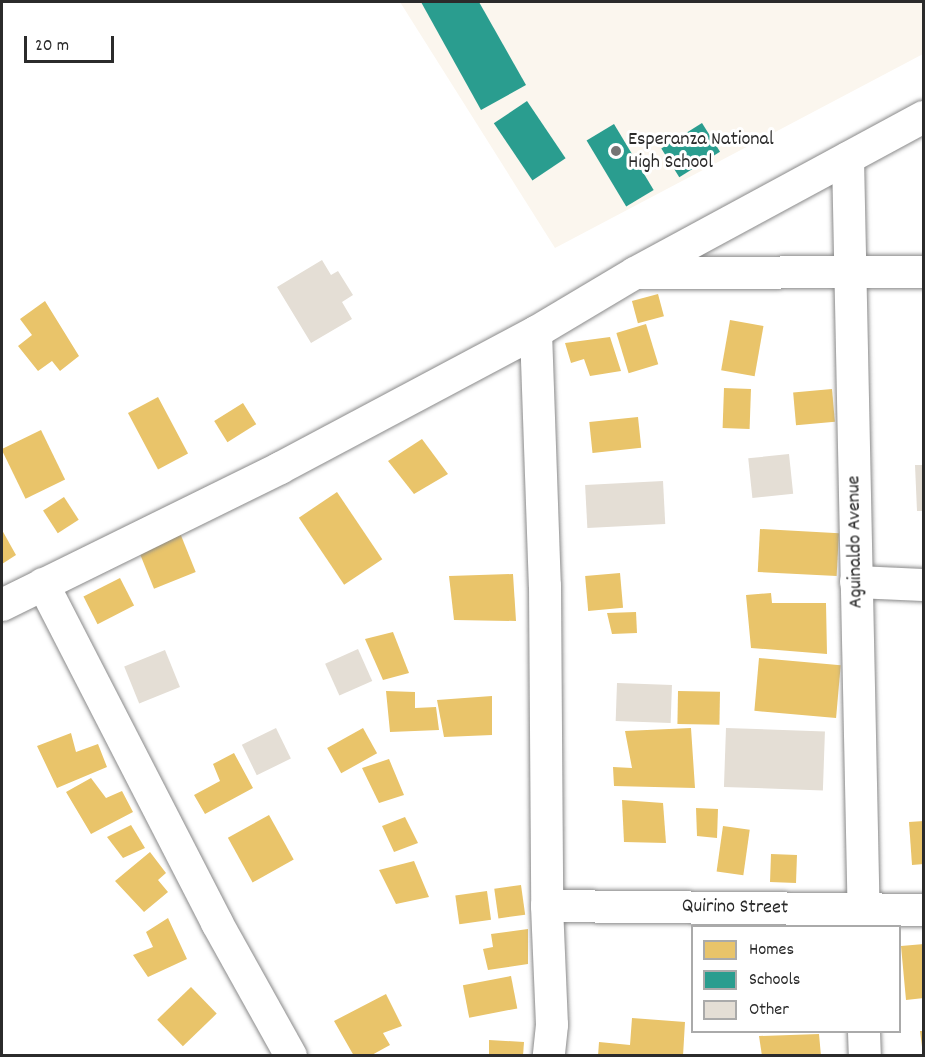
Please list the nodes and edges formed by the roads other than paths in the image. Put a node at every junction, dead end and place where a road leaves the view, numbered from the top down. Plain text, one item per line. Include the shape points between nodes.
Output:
1 (924, 117) edge
2 (848, 159) junction
3 (850, 271) junction
4 (924, 272) edge
5 (635, 273) junction
6 (536, 332) junction
7 (856, 582) junction
8 (43, 584) junction
9 (924, 585) edge
10 (2, 605) edge
11 (547, 906) junction
12 (924, 910) edge
13 (863, 918) edge
14 (864, 1033) edge
15 (291, 1056) edge
16 (549, 1056) edge
17 (865, 1056) edge

1 - 2 street
2 - 3 street, Aguinaldo Avenue
2 - 5 street
3 - 4 street
3 - 5 street
3 - 7 street, Aguinaldo Avenue
5 - 6 street
6 - 8 street via 280,468
6 - 11 street via 546,586
7 - 9 street
7 - 13 street, Aguinaldo Avenue
8 - 10 street
8 - 15 street via 217,923
11 - 13 street, Quirino Street
11 - 16 street via 552,1025
12 - 13 street, Quirino Street
14 - 17 street

